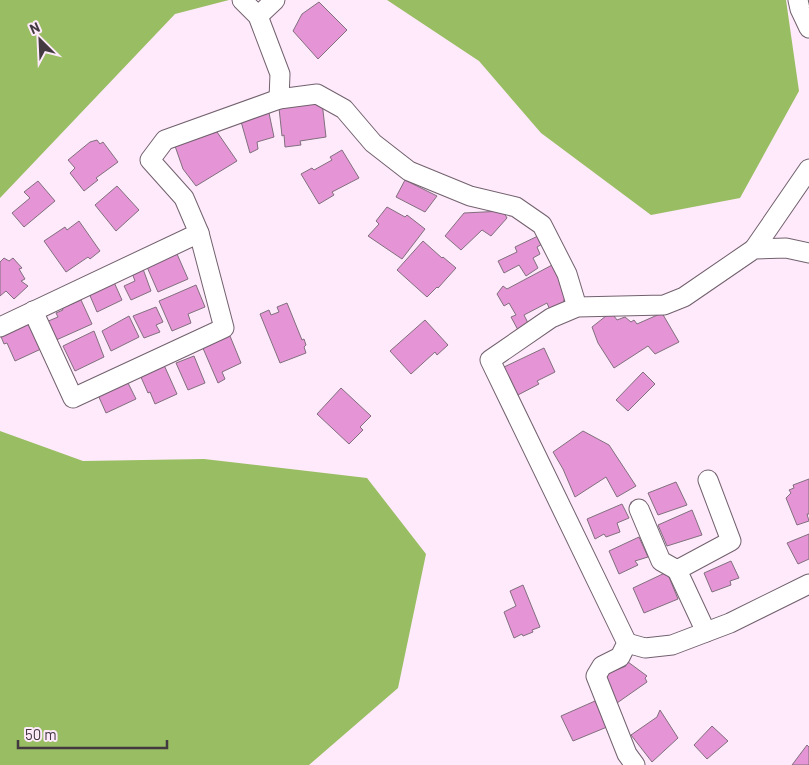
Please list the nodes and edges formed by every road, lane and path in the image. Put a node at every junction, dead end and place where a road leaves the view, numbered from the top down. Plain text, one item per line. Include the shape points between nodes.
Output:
1 (242, 0) edge
2 (275, 0) edge
3 (798, 0) edge
4 (258, 16) junction
5 (809, 28) edge
6 (279, 99) junction
7 (809, 169) edge
8 (199, 233) junction
9 (754, 249) junction
10 (809, 253) edge
11 (577, 307) junction
12 (34, 311) junction
13 (0, 327) edge
14 (708, 480) dead end
15 (639, 509) dead end
16 (677, 570) junction
17 (809, 584) edge
18 (706, 632) junction
19 (627, 643) junction
20 (634, 765) edge

1 - 4 street
2 - 4 street
3 - 5 street
4 - 6 street via 280,74
6 - 8 street via 165,140 150,160 184,198
6 - 11 street via 317,94 344,109 374,143 409,171 470,196 516,207 542,225 566,274
7 - 9 street
8 - 12 street
8 - 12 street via 224,328 73,398
9 - 10 street via 786,248
9 - 11 street via 684,297 664,305
11 - 19 street via 551,318 490,360
12 - 13 street
14 - 16 street via 731,541
15 - 16 street via 661,561
16 - 18 street
17 - 18 street
18 - 19 street via 672,645 645,648
19 - 20 street via 620,657 602,666 596,676

